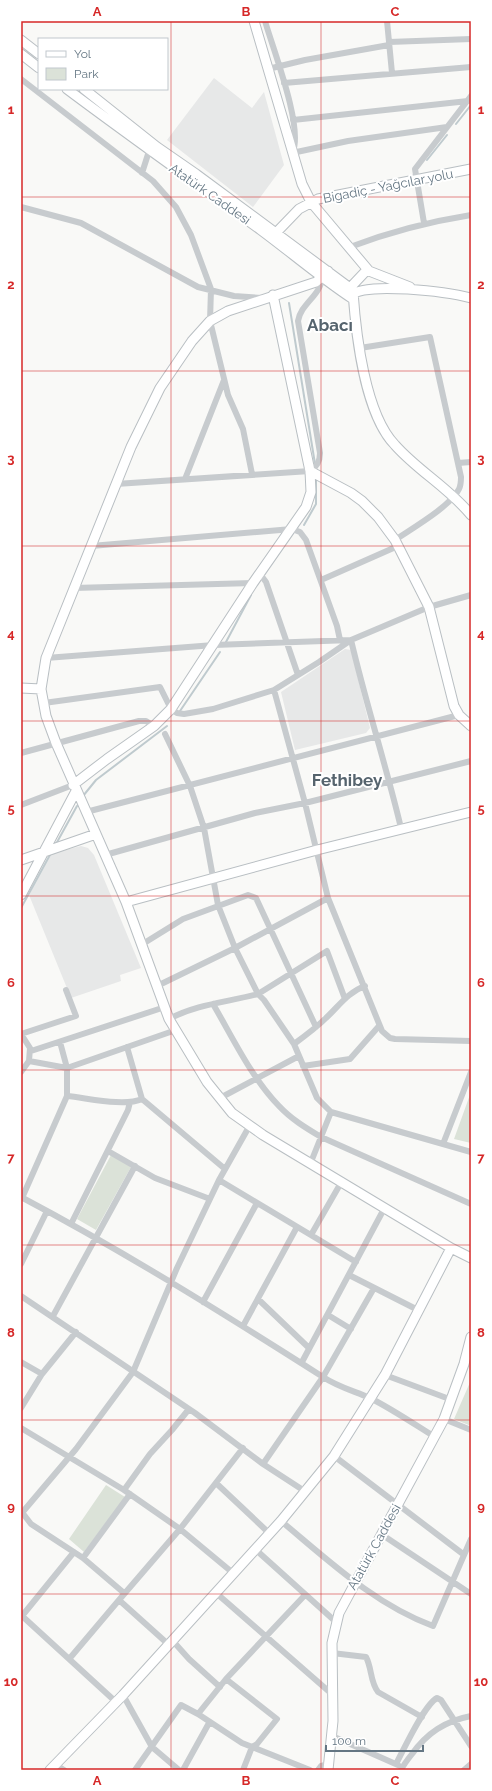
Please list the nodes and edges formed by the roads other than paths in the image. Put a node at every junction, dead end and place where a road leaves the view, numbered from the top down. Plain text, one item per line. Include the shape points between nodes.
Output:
1 (254, 21) edge
2 (265, 21) edge
3 (387, 21) edge
4 (471, 39) edge
5 (21, 40) edge
6 (389, 43) junction
7 (38, 53) edge
8 (21, 54) edge
9 (279, 66) junction
10 (38, 67) edge
11 (471, 67) edge
12 (268, 69) junction
13 (392, 73) junction
14 (21, 79) edge
15 (284, 84) junction
16 (68, 90) edge
17 (85, 90) edge
18 (469, 98) edge
19 (293, 120) junction
20 (447, 127) junction
21 (150, 146) junction
22 (292, 153) junction
23 (471, 169) edge
24 (142, 173) junction
25 (416, 179) junction
26 (311, 202) junction
27 (21, 207) edge
28 (471, 215) edge
29 (424, 223) junction
30 (274, 235) junction
31 (350, 247) junction
32 (319, 264) junction
33 (368, 271) junction
34 (313, 272) junction
35 (325, 274) junction
36 (301, 288) junction
37 (413, 288) junction
38 (211, 289) junction
39 (350, 294) junction
40 (269, 297) junction
41 (471, 298) edge
42 (210, 322) junction
43 (360, 348) junction
44 (224, 380) junction
45 (458, 462) junction
46 (471, 462) edge
47 (310, 471) junction
48 (252, 474) junction
49 (185, 479) junction
50 (116, 484) junction
51 (454, 496) junction
52 (471, 515) edge
53 (292, 528) junction
54 (396, 543) junction
55 (91, 546) junction
56 (260, 574) junction
57 (321, 580) junction
58 (253, 583) junction
59 (74, 588) junction
60 (471, 595) edge
61 (429, 607) junction
62 (340, 640) junction
63 (351, 640) junction
64 (286, 643) junction
65 (214, 645) junction
66 (46, 658) junction
67 (298, 675) junction
68 (21, 688) edge
69 (41, 689) junction
70 (274, 690) junction
71 (44, 703) junction
72 (171, 708) junction
73 (459, 715) junction
74 (154, 726) junction
75 (471, 726) edge
76 (165, 734) dead end
77 (376, 738) junction
78 (56, 743) junction
79 (21, 753) edge
80 (292, 760) junction
81 (471, 761) edge
82 (389, 780) junction
83 (190, 786) junction
84 (75, 788) junction
85 (305, 803) junction
86 (21, 805) edge
87 (86, 812) junction
88 (471, 812) edge
89 (204, 828) junction
90 (401, 828) junction
91 (96, 834) junction
92 (317, 850) junction
93 (44, 852) junction
94 (105, 855) junction
95 (21, 860) edge
96 (213, 879) junction
97 (21, 894) edge
98 (328, 898) junction
99 (126, 902) junction
100 (218, 905) junction
101 (270, 929) junction
102 (141, 945) junction
103 (235, 948) junction
104 (291, 973) junction
105 (157, 986) junction
106 (365, 986) junction
107 (66, 990) dead end
108 (258, 994) junction
109 (345, 999) junction
110 (213, 1004) junction
111 (165, 1007) junction
112 (169, 1019) junction
113 (379, 1026) junction
114 (316, 1027) junction
115 (176, 1030) junction
116 (471, 1041) edge
117 (60, 1042) junction
118 (294, 1044) junction
119 (127, 1047) junction
120 (31, 1051) junction
121 (299, 1056) junction
122 (29, 1061) junction
123 (303, 1066) junction
124 (66, 1068) junction
125 (22, 1069) edge
126 (471, 1072) edge
127 (256, 1077) junction
128 (67, 1096) junction
129 (220, 1098) junction
130 (142, 1099) junction
131 (130, 1102) junction
132 (331, 1112) junction
133 (250, 1125) junction
134 (321, 1137) junction
135 (442, 1144) junction
136 (108, 1151) junction
137 (471, 1152) edge
138 (311, 1162) junction
139 (135, 1166) junction
140 (224, 1169) junction
141 (219, 1180) junction
142 (342, 1181) junction
143 (22, 1197) edge
144 (210, 1199) junction
145 (257, 1203) junction
146 (471, 1204) edge
147 (385, 1207) junction
148 (46, 1211) junction
149 (71, 1224) junction
150 (297, 1227) junction
151 (311, 1235) junction
152 (97, 1238) junction
153 (451, 1248) junction
154 (471, 1258) edge
155 (356, 1262) junction
156 (21, 1264) edge
157 (349, 1275) junction
158 (172, 1283) junction
159 (374, 1288) junction
160 (21, 1296) edge
161 (258, 1299) junction
162 (203, 1302) junction
163 (418, 1310) junction
164 (328, 1315) junction
165 (53, 1316) junction
166 (243, 1326) junction
167 (351, 1328) junction
168 (76, 1332) junction
169 (471, 1338) edge
170 (309, 1348) junction
171 (21, 1362) edge
172 (302, 1362) junction
173 (133, 1372) junction
174 (42, 1374) junction
175 (385, 1375) junction
176 (323, 1377) junction
177 (370, 1398) junction
178 (452, 1400) junction
179 (21, 1408) edge
180 (189, 1410) junction
181 (444, 1419) junction
182 (21, 1428) edge
183 (471, 1430) edge
184 (435, 1437) junction
185 (243, 1448) junction
186 (69, 1456) junction
187 (334, 1456) junction
188 (264, 1464) junction
189 (216, 1483) junction
190 (124, 1490) junction
191 (306, 1492) junction
192 (130, 1494) junction
193 (398, 1505) junction
194 (22, 1512) edge
195 (281, 1521) junction
196 (180, 1529) junction
197 (269, 1533) junction
198 (381, 1534) junction
199 (471, 1539) edge
200 (469, 1546) edge
201 (255, 1550) junction
202 (74, 1552) junction
203 (463, 1554) junction
204 (83, 1558) junction
205 (233, 1573) junction
206 (452, 1581) junction
207 (354, 1582) junction
208 (215, 1592) junction
209 (124, 1593) junction
210 (471, 1594) edge
211 (305, 1595) junction
212 (119, 1600) junction
213 (22, 1616) edge
214 (336, 1622) junction
215 (266, 1636) junction
216 (170, 1642) junction
217 (332, 1653) junction
218 (70, 1658) junction
219 (226, 1679) junction
220 (220, 1687) junction
221 (333, 1695) junction
222 (119, 1698) junction
223 (198, 1714) junction
224 (471, 1716) edge
225 (422, 1717) junction
226 (455, 1719) junction
227 (208, 1722) junction
228 (332, 1736) junction
229 (152, 1746) junction
230 (471, 1746) edge
231 (252, 1748) junction
232 (396, 1764) junction
233 (471, 1764) edge
234 (53, 1767) edge
235 (328, 1767) edge
236 (402, 1769) edge
237 (64, 1770) edge
238 (135, 1770) edge
239 (179, 1770) edge
240 (183, 1770) edge
241 (243, 1770) edge
242 (310, 1770) edge
243 (318, 1770) edge
244 (464, 1770) edge

1 - 12 street
2 - 9 street
3 - 6 street
4 - 6 street
5 - 7 street
6 - 9 street
6 - 13 street
8 - 10 street
9 - 12 street
9 - 15 street
11 - 13 street
12 - 22 street
13 - 15 street
14 - 24 street
15 - 19 street
16 - 21 street, Atatürk Caddesi
17 - 21 street, Atatürk Caddesi
18 - 19 street
18 - 20 street
19 - 22 street via 296,140
20 - 22 street via 348,141
20 - 25 street via 418,163 415,169
21 - 24 street
21 - 30 street, Atatürk Caddesi
22 - 26 street
23 - 25 street, Bigadiç - Yağcılar yolu
24 - 38 street via 153,181 176,207 191,235
25 - 26 street, Bigadiç - Yağcılar yolu
25 - 29 street
26 - 30 street, Bigadiç - Yağcılar yolu via 299,209
26 - 31 street
27 - 38 street via 81,223 198,287
28 - 29 street
29 - 31 street
30 - 32 street, Atatürk Caddesi
30 - 34 street, Atatürk Caddesi
31 - 33 street
32 - 34 street
32 - 35 street, Atatürk Caddesi
33 - 37 street
33 - 39 street
34 - 35 street, Atatürk Caddesi
34 - 36 street
35 - 36 street
35 - 39 street, Atatürk Caddesi
35 - 47 street via 320,289 302,310 298,321 320,453 318,464
36 - 40 street
37 - 39 street
37 - 41 street
38 - 40 street via 234,296
38 - 42 street
39 - 43 street
40 - 42 street via 228,311
40 - 47 street
42 - 44 street
42 - 50 street via 192,341 160,388
43 - 45 street via 430,337
43 - 51 street via 368,389 384,432 395,446
44 - 48 street via 243,429
44 - 49 street
45 - 46 street
45 - 51 street via 461,482
47 - 48 street
47 - 53 street via 310,499
47 - 54 street via 362,501 378,517
48 - 49 street
49 - 50 street
50 - 55 street
51 - 52 street
51 - 54 street
53 - 55 street
53 - 56 street
53 - 57 street via 300,532 306,540
54 - 57 street
54 - 61 street
55 - 59 street
56 - 58 street
56 - 64 street via 266,582
57 - 62 street
58 - 59 street
58 - 65 street
59 - 66 street
60 - 61 street
61 - 63 street
61 - 73 street via 452,701
62 - 63 street
62 - 64 street
63 - 67 street
63 - 77 street
64 - 65 street
64 - 67 street
65 - 66 street
65 - 72 street
66 - 69 street
67 - 70 street
68 - 69 street
69 - 71 street
70 - 72 street via 213,709 180,714
70 - 80 street
71 - 72 street via 160,687
71 - 78 street
72 - 74 street
73 - 75 street
73 - 77 street
74 - 78 street via 146,721 139,721
74 - 84 street via 107,759
76 - 83 street
77 - 80 street
77 - 82 street
78 - 79 street
78 - 84 street
80 - 83 street
80 - 85 street
81 - 82 street
82 - 85 street
82 - 90 street
83 - 87 street
83 - 89 street
84 - 86 street
84 - 87 street
84 - 93 street
85 - 89 street via 255,813
85 - 92 street
87 - 91 street
88 - 90 street
89 - 94 street
89 - 96 street
90 - 92 street
91 - 93 street
91 - 94 street
92 - 96 street
92 - 98 street
93 - 95 street
93 - 97 street
94 - 99 street
96 - 99 street
96 - 100 street
98 - 101 street
98 - 106 street
99 - 102 street
100 - 101 street via 252,896 256,898
100 - 102 street via 183,919
100 - 103 street
101 - 103 street
101 - 104 street
102 - 105 street
103 - 105 street
103 - 108 street
104 - 108 street
104 - 109 street via 327,952
104 - 114 street
105 - 111 street
106 - 109 street
106 - 113 street
107 - 120 street via 76,1016 21,1034
108 - 110 street
108 - 118 street
109 - 114 street
110 - 112 street via 185,1010
110 - 127 street
111 - 112 street
111 - 117 street
112 - 115 street
113 - 116 street via 385,1035 395,1039
113 - 123 street via 350,1059
114 - 118 street
115 - 119 street
115 - 129 street via 207,1082
117 - 120 street
117 - 124 street
118 - 121 street
119 - 124 street
119 - 130 street
120 - 122 street
121 - 123 street
121 - 127 street
122 - 124 street
122 - 125 street
123 - 132 street via 317,1098
124 - 128 street
126 - 135 street
127 - 129 street
127 - 134 street via 279,1106 298,1123
128 - 131 street
128 - 143 street
129 - 133 street via 232,1112
130 - 131 street
130 - 140 street
131 - 136 street
132 - 134 street
132 - 135 street
133 - 138 street
133 - 140 street
134 - 138 street
134 - 146 street
135 - 137 street
136 - 139 street
136 - 149 street
138 - 142 street
139 - 144 street via 155,1178
139 - 152 street
140 - 141 street
141 - 144 street
141 - 145 street
142 - 147 street
142 - 151 street
143 - 148 street
144 - 158 street
145 - 150 street
145 - 162 street
147 - 153 street
147 - 155 street
148 - 149 street
148 - 156 street
149 - 152 street
150 - 151 street
150 - 161 street
151 - 155 street
152 - 158 street
152 - 165 street
153 - 154 street
153 - 163 street
155 - 157 street
157 - 159 street
157 - 164 street
158 - 162 street
158 - 173 street
159 - 163 street
159 - 167 street
160 - 165 street
161 - 166 street
161 - 170 street
162 - 166 street
163 - 175 street
164 - 167 street
164 - 170 street
165 - 168 street
166 - 172 street
167 - 176 street
168 - 173 street
168 - 174 street
169 - 178 street, Atatürk Caddesi
170 - 172 street
171 - 174 street
172 - 176 street
173 - 180 street
173 - 186 street
174 - 179 street
175 - 177 street
175 - 178 street
176 - 177 street via 345,1390
176 - 188 street
177 - 184 street
177 - 187 street
178 - 181 street, Atatürk Caddesi
180 - 185 street
180 - 190 street via 150,1454
181 - 183 street
181 - 184 street, Atatürk Caddesi
182 - 186 street
184 - 193 street, Atatürk Caddesi
185 - 188 street
185 - 189 street
186 - 190 street
186 - 194 street
187 - 191 street
187 - 193 street
188 - 191 street
189 - 196 street
189 - 197 street
190 - 192 street
191 - 195 street
192 - 196 street
192 - 204 street
193 - 198 street, Atatürk Caddesi
193 - 203 street
194 - 202 street via 31,1524
195 - 197 street
195 - 207 street
196 - 205 street
196 - 209 street
197 - 201 street
198 - 206 street
198 - 207 street, Atatürk Caddesi
199 - 200 street
200 - 203 street
201 - 205 street
201 - 211 street
202 - 204 street
202 - 213 street
203 - 206 street
204 - 209 street
205 - 208 street
206 - 207 street via 433,1626 418,1620
206 - 210 street
207 - 214 street, Atatürk Caddesi via 342,1603
208 - 215 street
208 - 216 street
209 - 212 street
211 - 214 street
211 - 215 street
212 - 216 street
212 - 218 street
213 - 218 street
214 - 217 street, Atatürk Caddesi
215 - 219 street
215 - 221 street
216 - 220 street
216 - 222 street
217 - 221 street, Atatürk Caddesi
217 - 225 street via 366,1657 374,1687 378,1692
218 - 222 street
219 - 220 street
219 - 231 street via 277,1719
220 - 223 street
221 - 228 street, Atatürk Caddesi
222 - 229 street
222 - 234 street
223 - 227 street
223 - 229 street via 181,1705
224 - 226 street
225 - 226 street via 432,1701 437,1698
225 - 232 street
226 - 230 street
226 - 236 street via 435,1729 419,1745
227 - 231 street
227 - 240 street
228 - 232 street
228 - 235 street, Atatürk Caddesi
229 - 238 street
229 - 239 street
231 - 241 street
231 - 242 street
232 - 236 street
233 - 244 street
234 - 237 street
235 - 243 street via 321,1766

